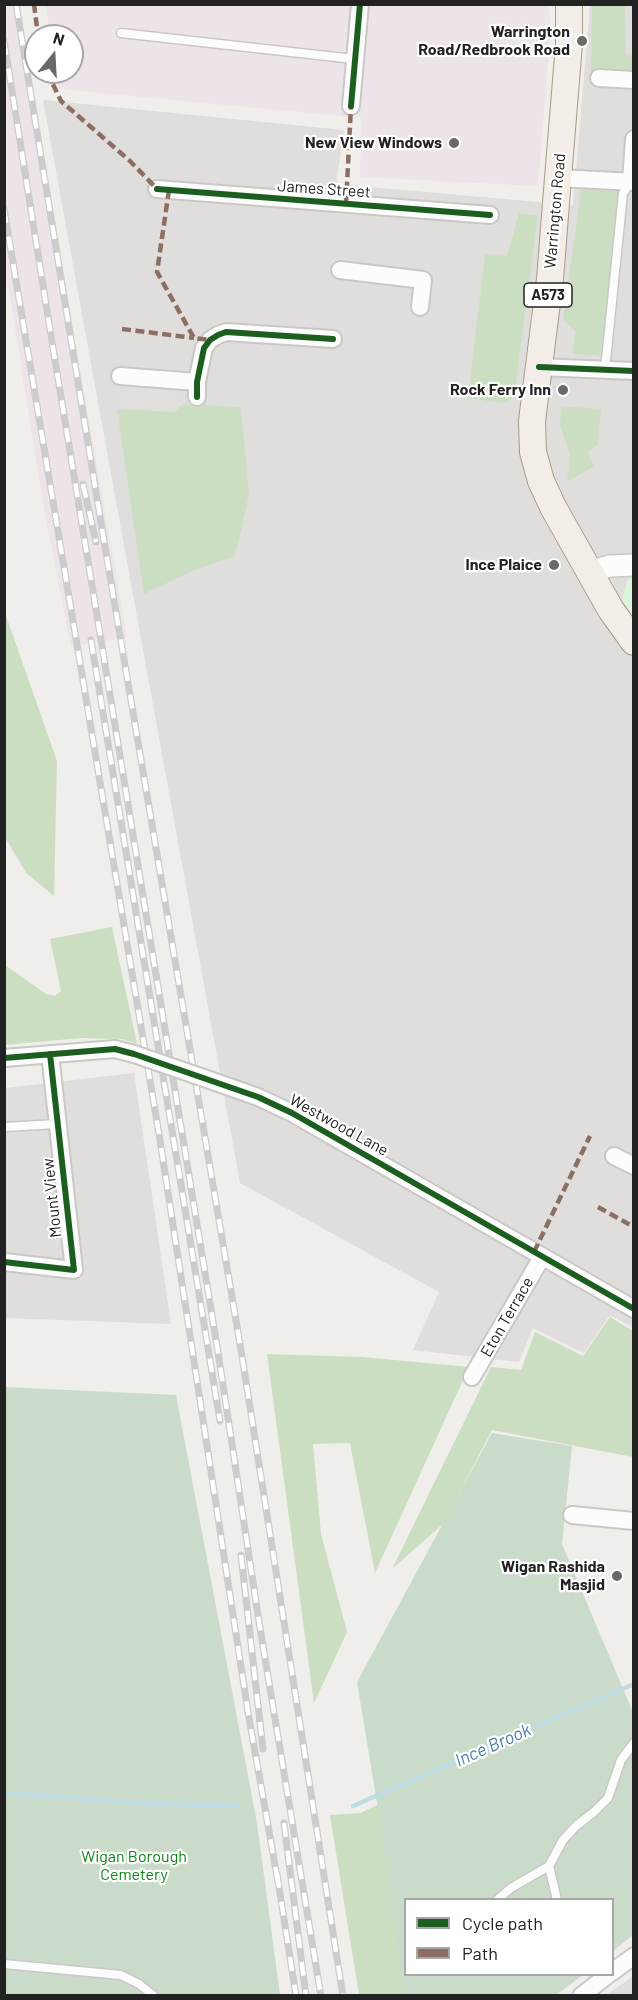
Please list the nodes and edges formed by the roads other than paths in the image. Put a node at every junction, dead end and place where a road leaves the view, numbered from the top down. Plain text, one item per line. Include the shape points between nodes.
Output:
1 (360, 4) edge
2 (569, 4) edge
3 (122, 33) dead end
4 (354, 59) junction
5 (599, 78) dead end
6 (633, 80) edge
7 (351, 106) dead end
8 (633, 139) edge
9 (558, 178) junction
10 (632, 182) edge
11 (157, 189) dead end
12 (490, 216) dead end
13 (340, 270) dead end
14 (420, 308) dead end
15 (333, 339) dead end
16 (539, 367) junction
17 (605, 370) junction
18 (633, 371) edge
19 (120, 376) dead end
20 (633, 565) edge
21 (588, 572) junction
22 (633, 642) edge
23 (50, 1054) junction
24 (4, 1058) edge
25 (57, 1124) junction
26 (4, 1127) edge
27 (614, 1156) dead end
28 (633, 1166) edge
29 (542, 1257) junction
30 (4, 1262) edge
31 (633, 1309) edge
32 (472, 1377) dead end
33 (572, 1515) dead end
34 (633, 1521) edge
35 (633, 1743) edge
36 (549, 1866) junction
37 (498, 1898) edge
38 (557, 1898) edge
39 (633, 1956) edge
40 (4, 1964) edge
41 (614, 1970) edge
42 (606, 1976) edge
43 (154, 1995) edge
44 (581, 1995) edge

1 - 4 street
2 - 9 main road, Warrington Road / A573
3 - 4 lane
4 - 7 street
5 - 6 street
8 - 10 street
9 - 10 street
9 - 16 main road, Warrington Road / A573
10 - 17 lane via 623,193
11 - 12 street, James Street
13 - 14 street via 423,280
15 - 19 street via 226,332 204,348 197,389
16 - 17 street
16 - 21 main road, Warrington Road / A573 via 532,421 533,452 552,507
17 - 18 street
20 - 21 street
21 - 22 main road, Warrington Road / A573
23 - 24 street, Westwood Lane
23 - 25 street, Mount View
23 - 29 street, Westwood Lane, bridge via 115,1049 258,1097
25 - 26 lane
25 - 30 street, Mount View via 74,1270
27 - 28 street
29 - 31 street, Westwood Lane
29 - 32 street, Eton Terrace
33 - 34 street
35 - 36 lane via 621,1760 608,1798 563,1840
36 - 37 lane
36 - 38 lane
39 - 41 street
40 - 43 lane via 121,1975
42 - 44 street

